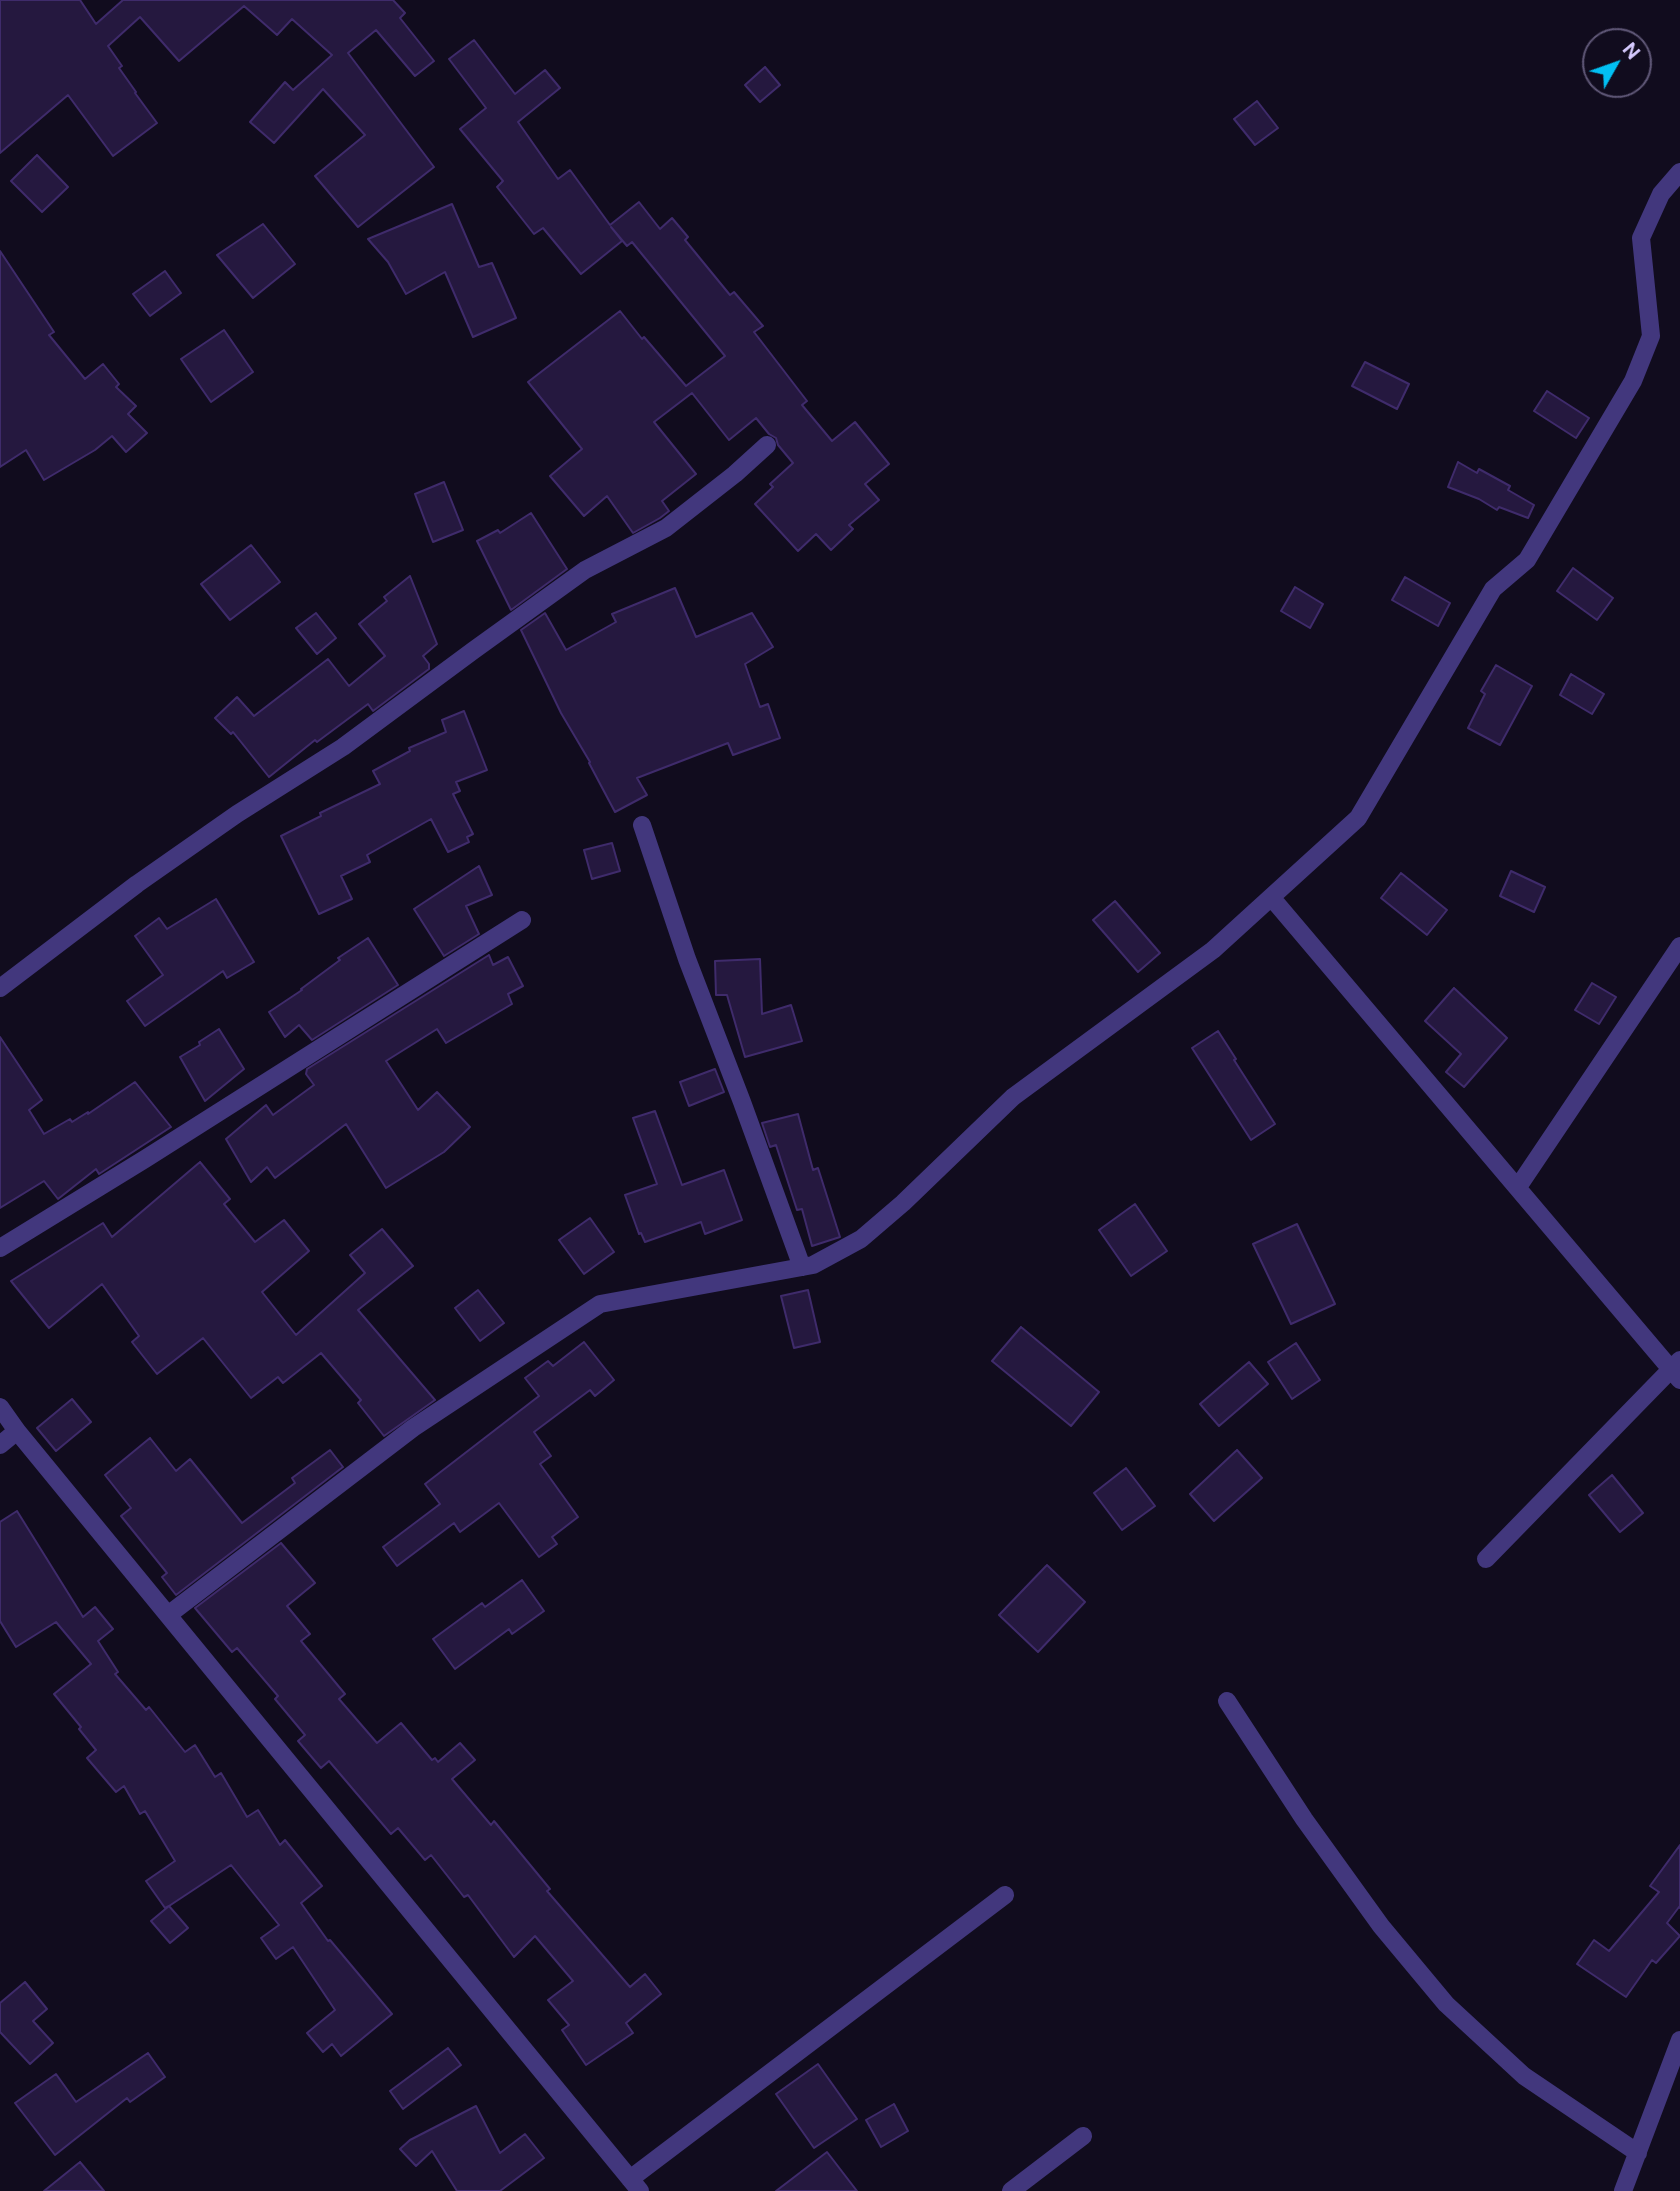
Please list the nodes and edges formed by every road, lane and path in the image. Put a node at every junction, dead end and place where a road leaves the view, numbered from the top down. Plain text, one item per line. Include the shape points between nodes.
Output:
1 (1680, 172) edge
2 (767, 445) dead end
3 (642, 825) dead end
4 (1271, 897) junction
5 (522, 920) dead end
6 (1680, 946) edge
7 (0, 988) edge
8 (1518, 1187) junction
9 (0, 1248) edge
10 (802, 1267) junction
11 (1677, 1370) edge
12 (0, 1407) edge
13 (17, 1431) junction
14 (0, 1445) edge
15 (1486, 1559) dead end
16 (168, 1615) junction
17 (1227, 1701) dead end
18 (1005, 1895) dead end
19 (1680, 2041) edge
20 (1083, 2136) dead end
21 (1638, 2153) junction
22 (635, 2185) edge
23 (1011, 2191) edge
24 (1623, 2191) edge

1 - 4 street via 1661,194 1641,238 1651,336 1633,381 1527,560 1493,589 1358,818
2 - 7 street via 666,528 585,570 343,747 148,876
3 - 10 street
4 - 8 street
4 - 10 street via 1213,950 1013,1097 861,1239
5 - 9 street
6 - 8 street
8 - 11 street
10 - 16 street via 600,1304 413,1428
11 - 15 street
12 - 13 street
13 - 14 street
13 - 16 street
16 - 22 street
17 - 21 street via 1381,1926 1446,2004 1524,2076
18 - 22 street
19 - 21 street
20 - 23 street
21 - 24 street

